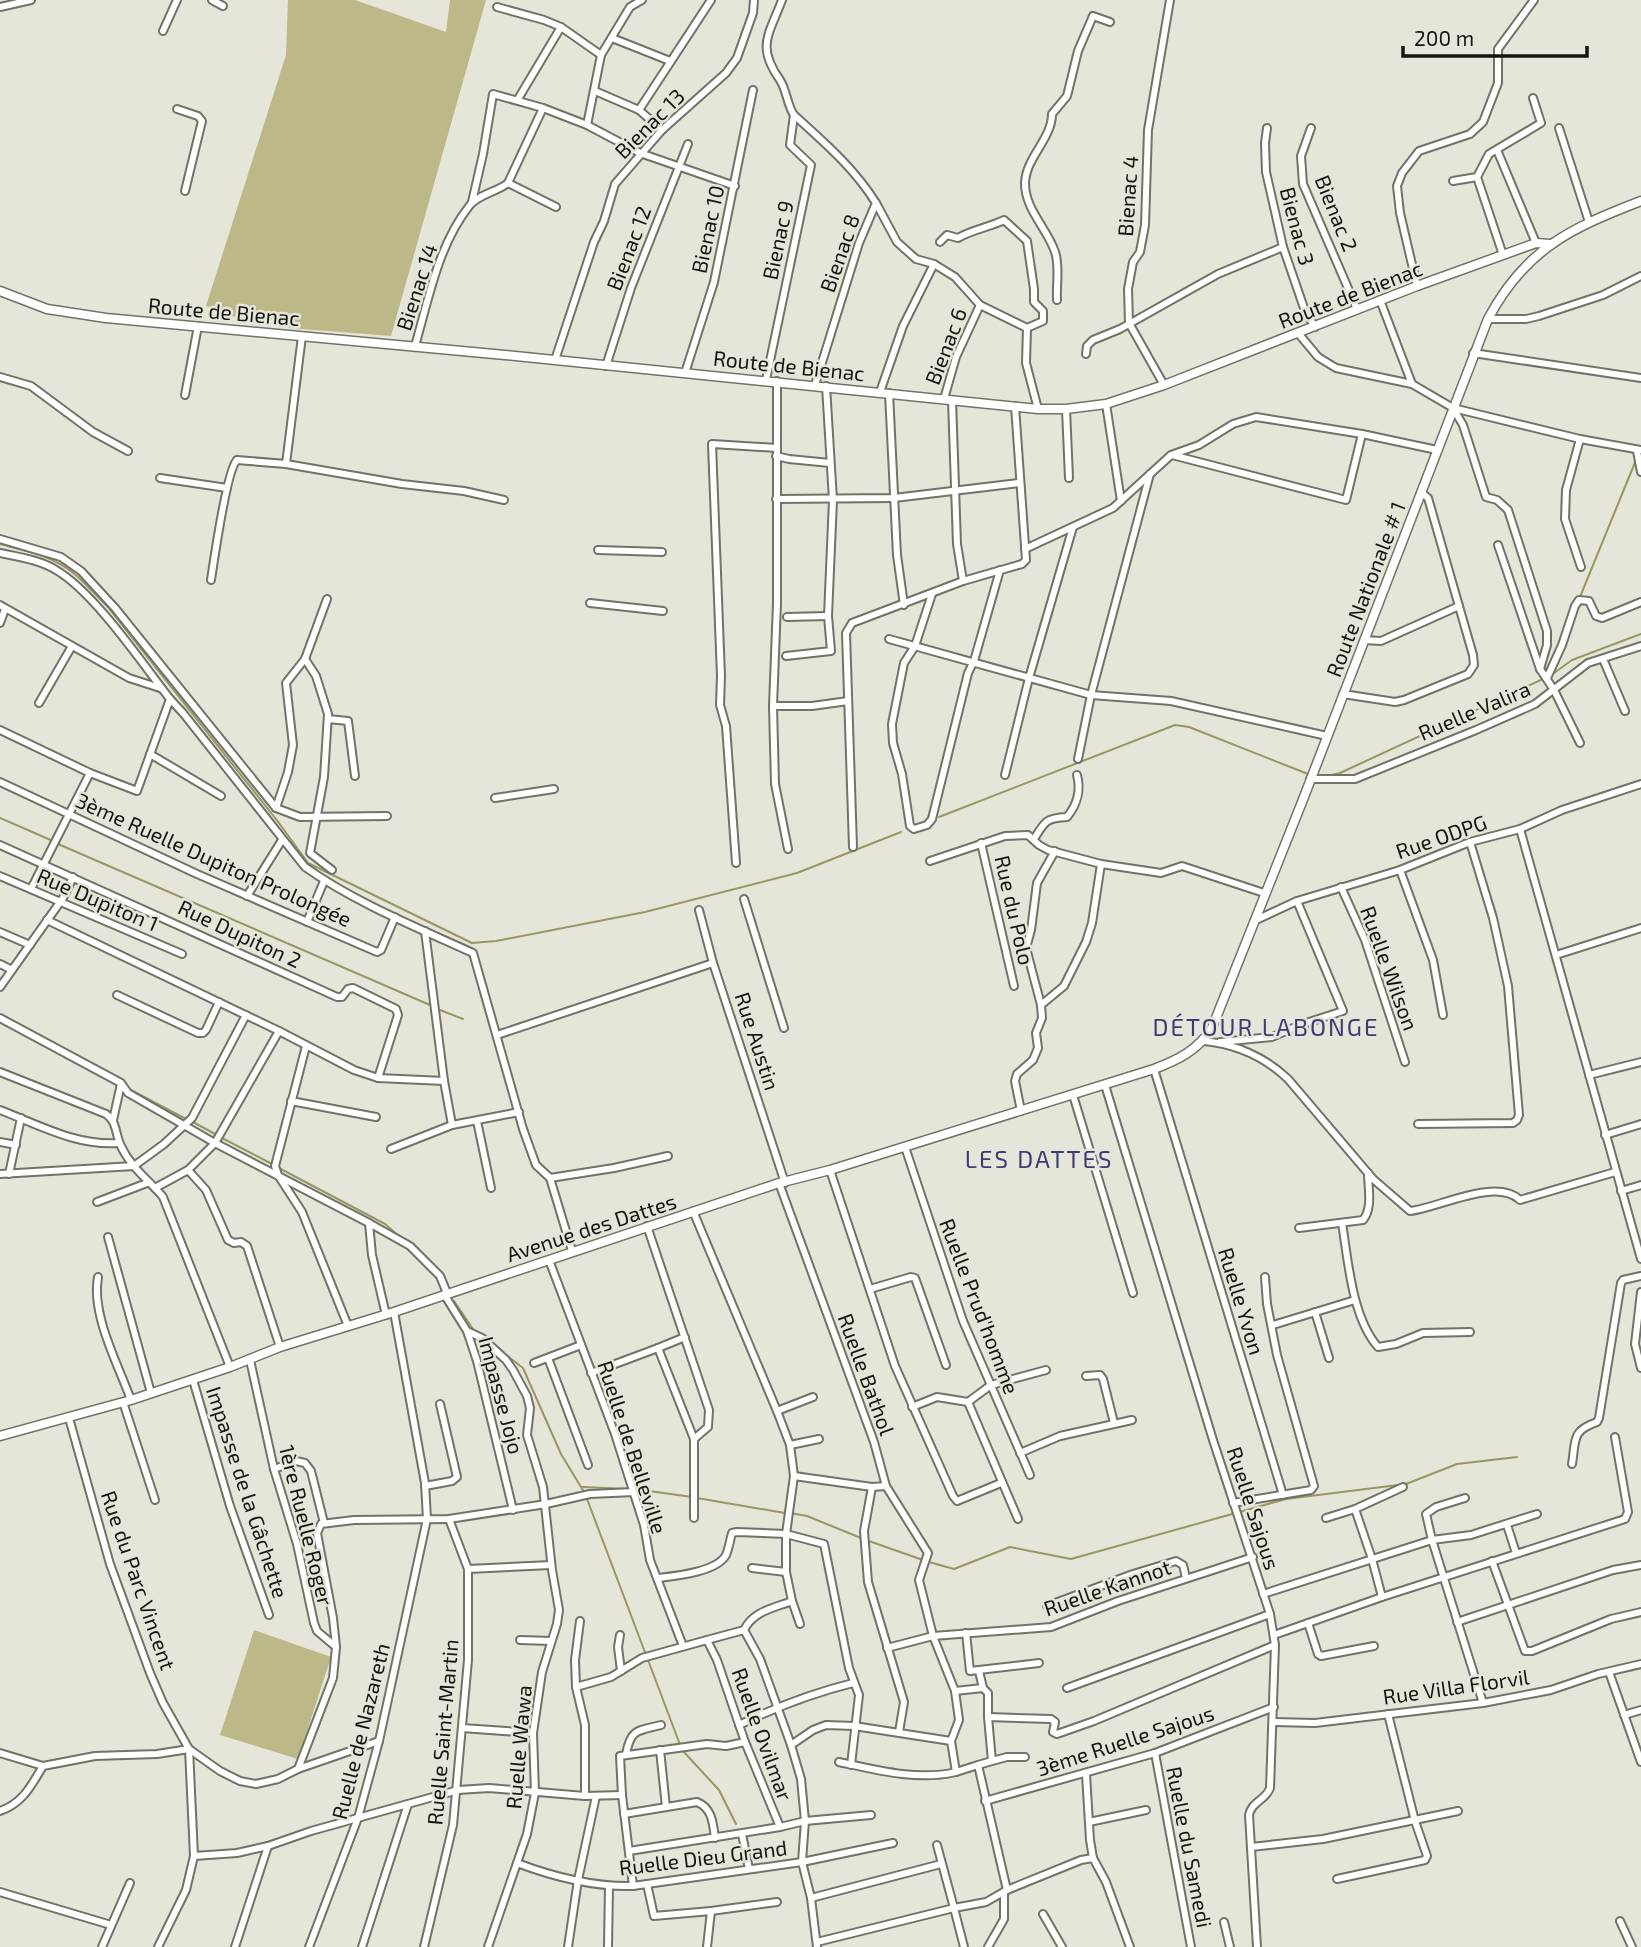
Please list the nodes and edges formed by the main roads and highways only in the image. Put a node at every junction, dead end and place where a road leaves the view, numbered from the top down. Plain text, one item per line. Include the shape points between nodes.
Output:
1 (1641, 201) edge
2 (1550, 244) junction
3 (0, 291) edge
4 (1191, 1051) joint
5 (0, 1436) edge

1 - 2 main road, Route Nationale # 1
2 - 3 main road, Route de Bienac via 1536,243 1417,286 1164,385 1106,404 1066,409 68,313
2 - 4 main road, Route Nationale # 1 via 1525,266 1488,319 1212,1028
4 - 5 main road, Avenue des Dattes via 1154,1069 693,1211 193,1380

